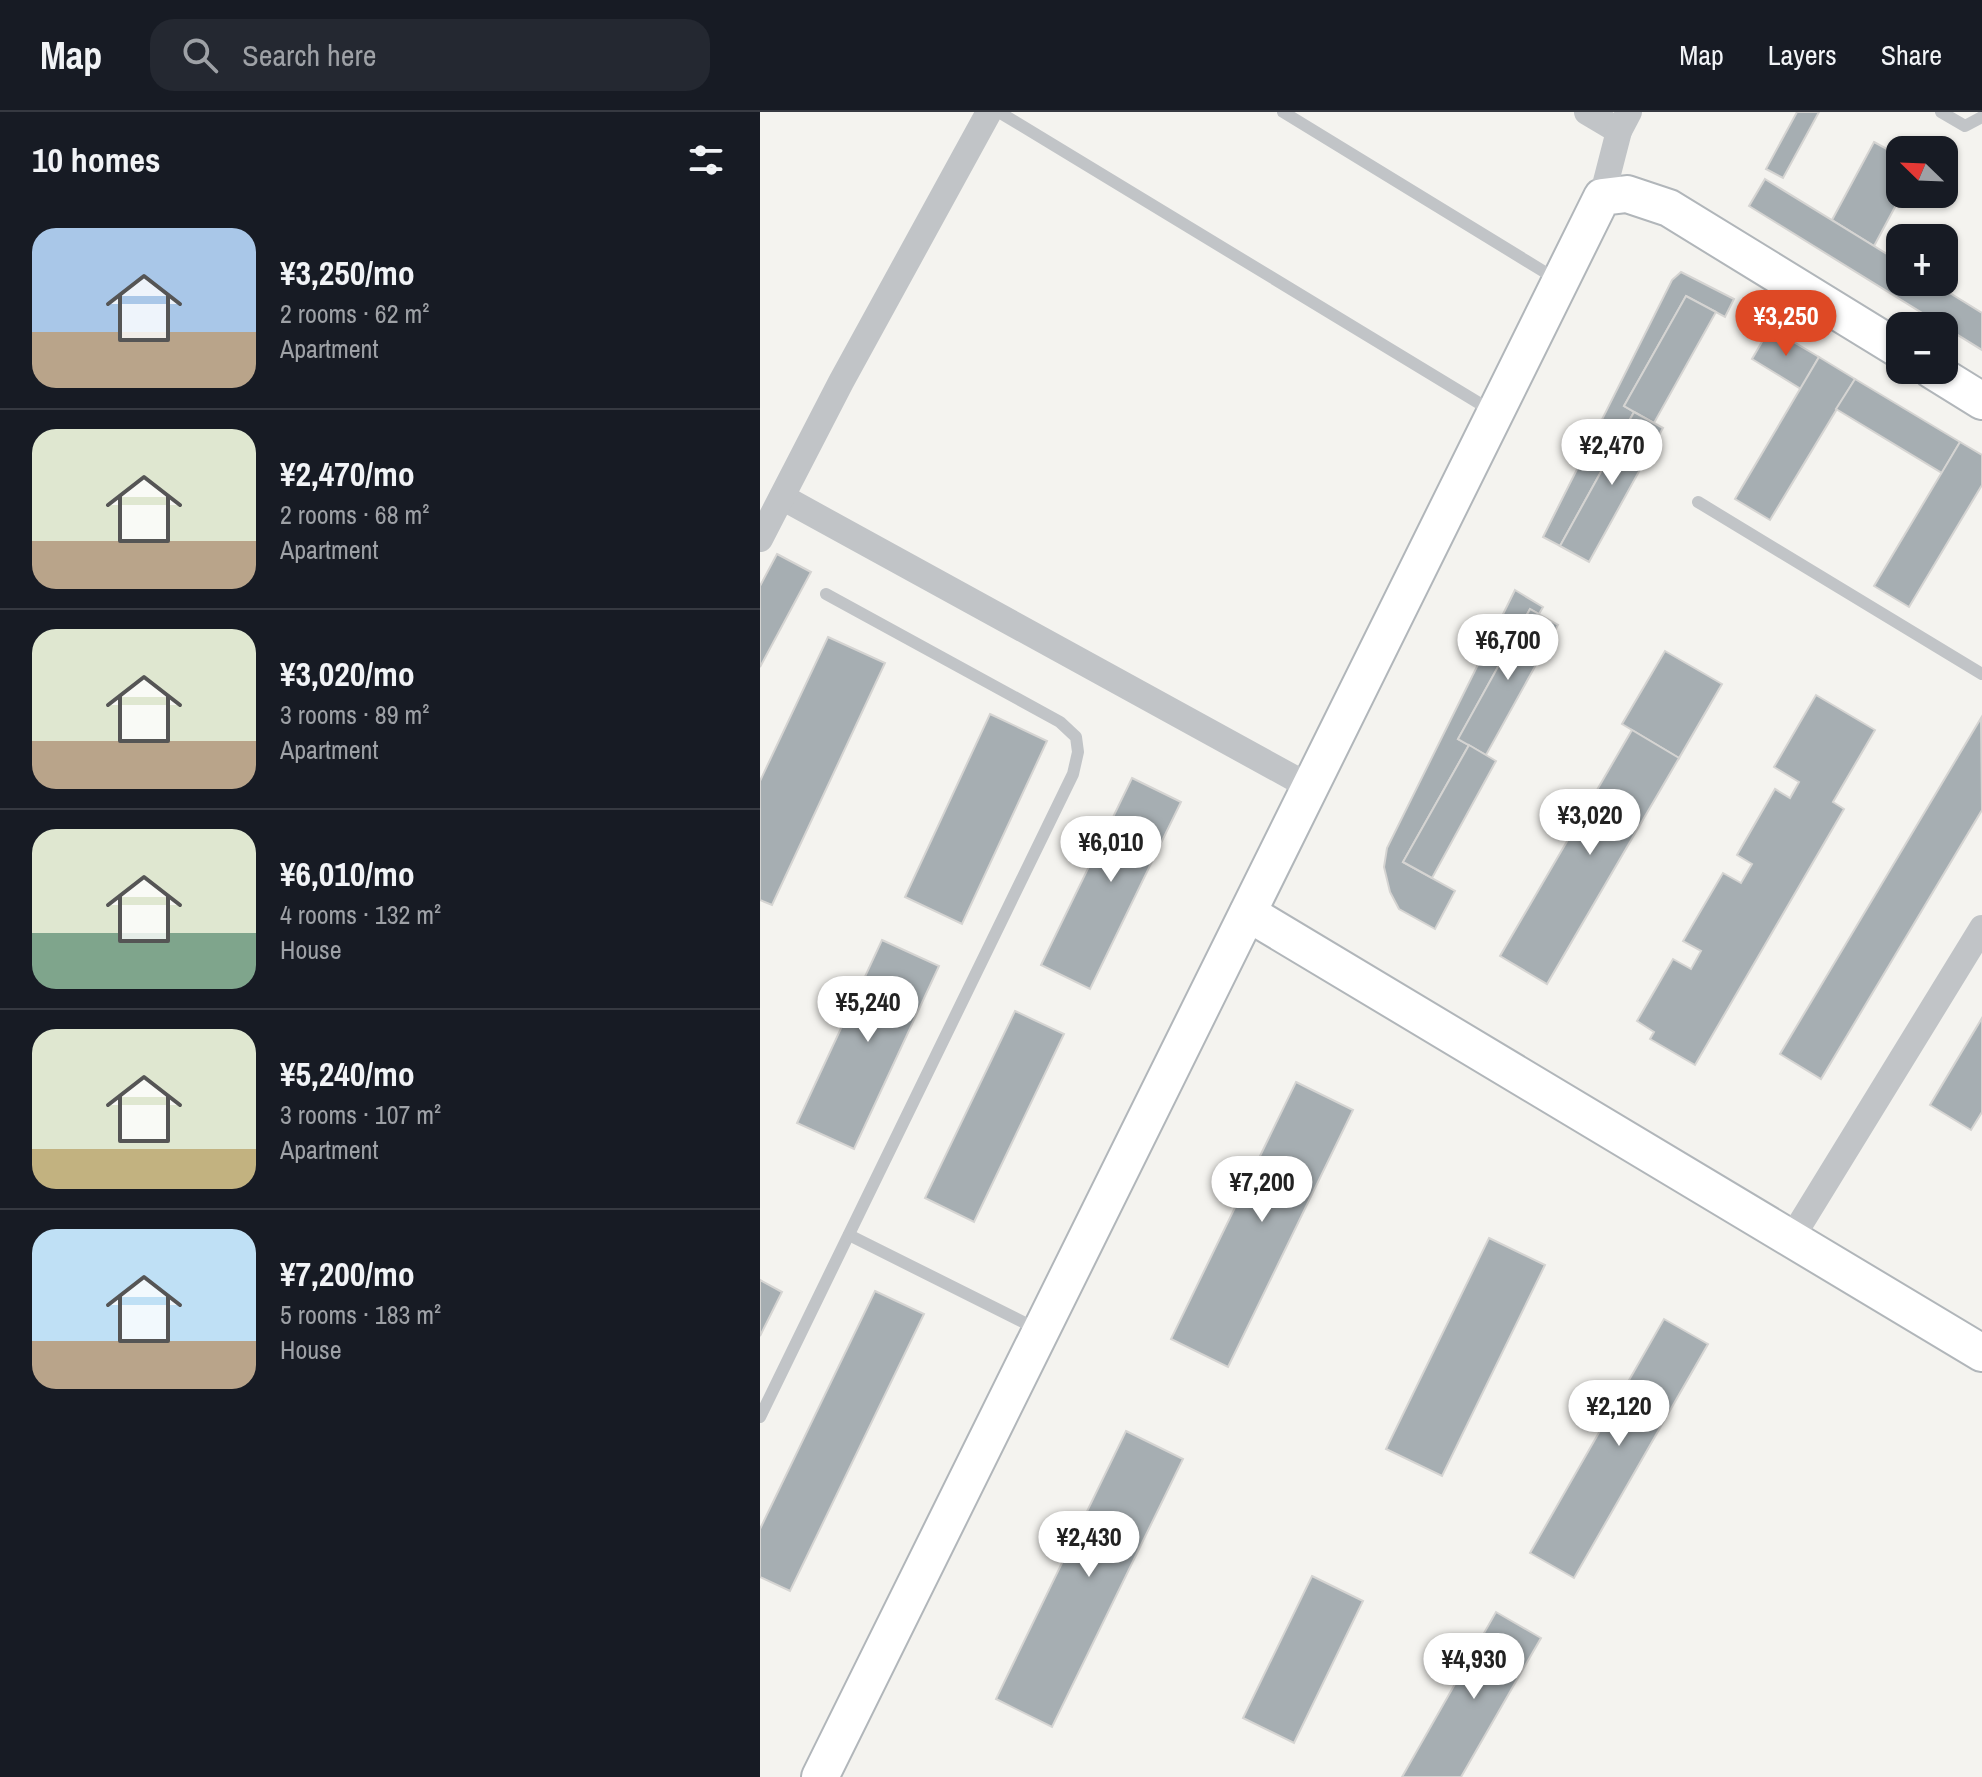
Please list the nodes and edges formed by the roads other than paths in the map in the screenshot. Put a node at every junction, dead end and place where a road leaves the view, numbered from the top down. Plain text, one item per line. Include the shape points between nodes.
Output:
1 (989, 112) edge
2 (999, 112) edge
3 (1283, 112) edge
4 (1587, 112) edge
5 (1941, 112) edge
6 (1982, 117) edge
7 (1624, 121) edge
8 (1602, 197) junction
9 (1560, 282) junction
10 (1886, 341) edge
11 (1955, 384) edge
12 (1982, 401) edge
13 (1495, 413) junction
14 (782, 497) junction
15 (1698, 502) dead end
16 (760, 538) edge
17 (826, 594) dead end
18 (1982, 674) edge
19 (1310, 787) junction
20 (1248, 913) junction
21 (1982, 928) edge
22 (849, 1235) junction
23 (1791, 1239) junction
24 (1041, 1331) junction
25 (1982, 1353) edge
26 (760, 1417) edge
27 (820, 1777) edge

1 - 14 street
2 - 13 lane
3 - 9 lane
4 - 7 street
5 - 6 lane via 1965,126
7 - 8 street
8 - 9 street
8 - 10 street via 1627,194 1669,208
9 - 13 street
11 - 12 street
13 - 19 street
14 - 16 street
14 - 19 street
15 - 18 lane
17 - 22 lane via 1060,722 1076,737 1078,752 1073,774
19 - 20 street
20 - 23 street
20 - 24 street
21 - 23 street
22 - 24 lane
22 - 26 lane
23 - 25 street
24 - 27 street

